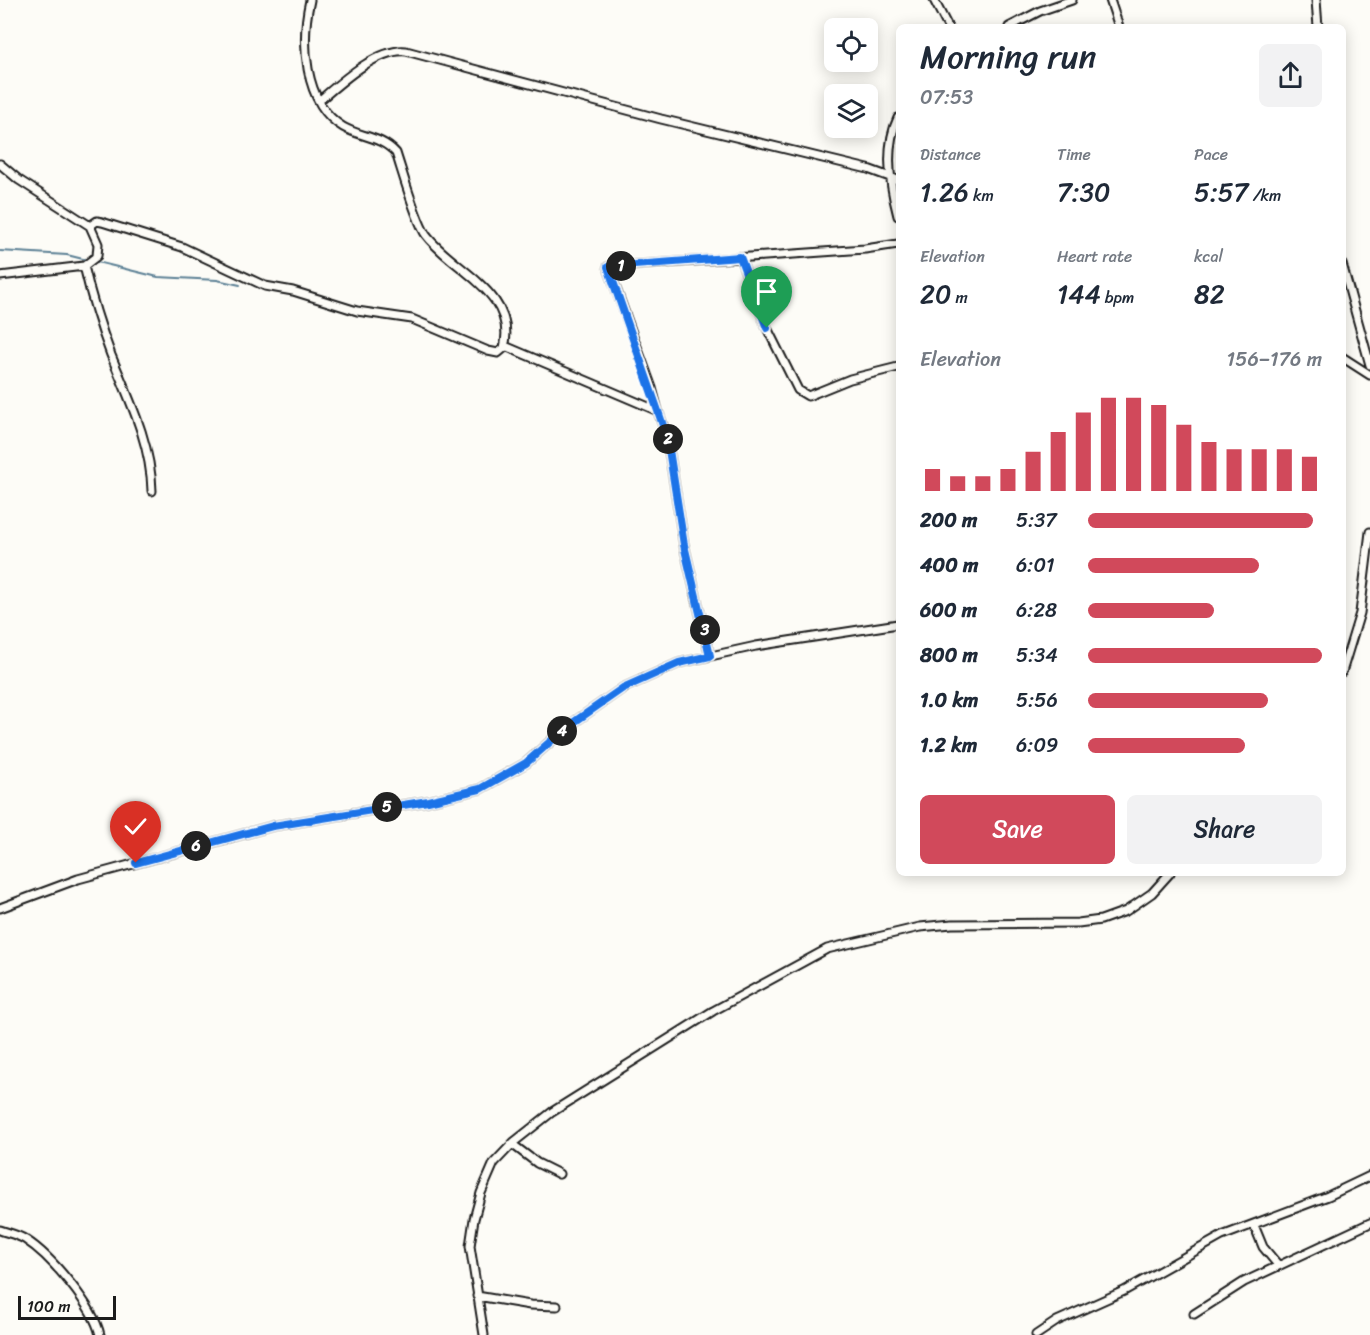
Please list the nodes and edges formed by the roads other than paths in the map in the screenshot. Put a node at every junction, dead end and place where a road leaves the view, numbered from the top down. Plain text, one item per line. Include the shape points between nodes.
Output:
1 (310, 0) edge
2 (934, 0) edge
3 (1072, 0) edge
4 (1110, 0) edge
5 (1316, 0) edge
6 (946, 24) edge
7 (1015, 24) edge
8 (1118, 24) edge
9 (1318, 24) edge
10 (320, 100) junction
11 (896, 122) edge
12 (0, 164) edge
13 (895, 178) edge
14 (90, 226) junction
15 (896, 244) edge
16 (740, 257) junction
17 (84, 266) junction
18 (0, 276) edge
19 (1346, 278) edge
20 (505, 346) junction
21 (1346, 360) edge
22 (1370, 365) edge
23 (896, 368) edge
24 (1370, 375) edge
25 (658, 411) junction
26 (152, 491) dead end
27 (1370, 532) edge
28 (896, 624) edge
29 (710, 656) junction
30 (1346, 659) edge
31 (1167, 876) edge
32 (0, 908) edge
33 (512, 1144) junction
34 (559, 1174) dead end
35 (1370, 1176) edge
36 (1370, 1223) edge
37 (1254, 1225) junction
38 (0, 1230) edge
39 (1278, 1264) junction
40 (477, 1296) junction
41 (557, 1306) dead end
42 (1194, 1314) dead end
43 (100, 1335) edge
44 (484, 1335) edge
45 (1036, 1335) edge

1 - 10 street via 306,26 308,68
2 - 6 street
3 - 7 street
4 - 8 street
5 - 9 street
10 - 13 street via 389,51 406,51
10 - 20 street via 340,125 387,144 396,153 424,233 496,300 504,324
11 - 13 street via 891,133
12 - 14 street
14 - 17 street via 98,251
14 - 20 street via 102,222 182,247 265,286 357,311 412,320 488,351 498,353
15 - 16 street
16 - 23 street via 767,328 798,390 808,396 850,379
16 - 25 street via 608,267
17 - 18 street
17 - 26 street via 101,328 144,441 152,468
19 - 22 street
20 - 25 street
21 - 24 street
25 - 29 street via 667,437 684,545
27 - 30 street via 1360,613
28 - 29 street
29 - 32 street via 679,663 623,688 567,727 526,763 480,789 273,826 78,879
31 - 33 street via 1126,911 1101,920 920,927 827,949 693,1023 552,1112
33 - 34 street
33 - 40 street via 494,1163 474,1219 470,1246
35 - 37 street
36 - 39 street
37 - 39 street via 1263,1247
37 - 45 street via 1212,1241
38 - 43 street via 26,1239 48,1260 90,1309
39 - 42 street
40 - 41 street
40 - 44 street

